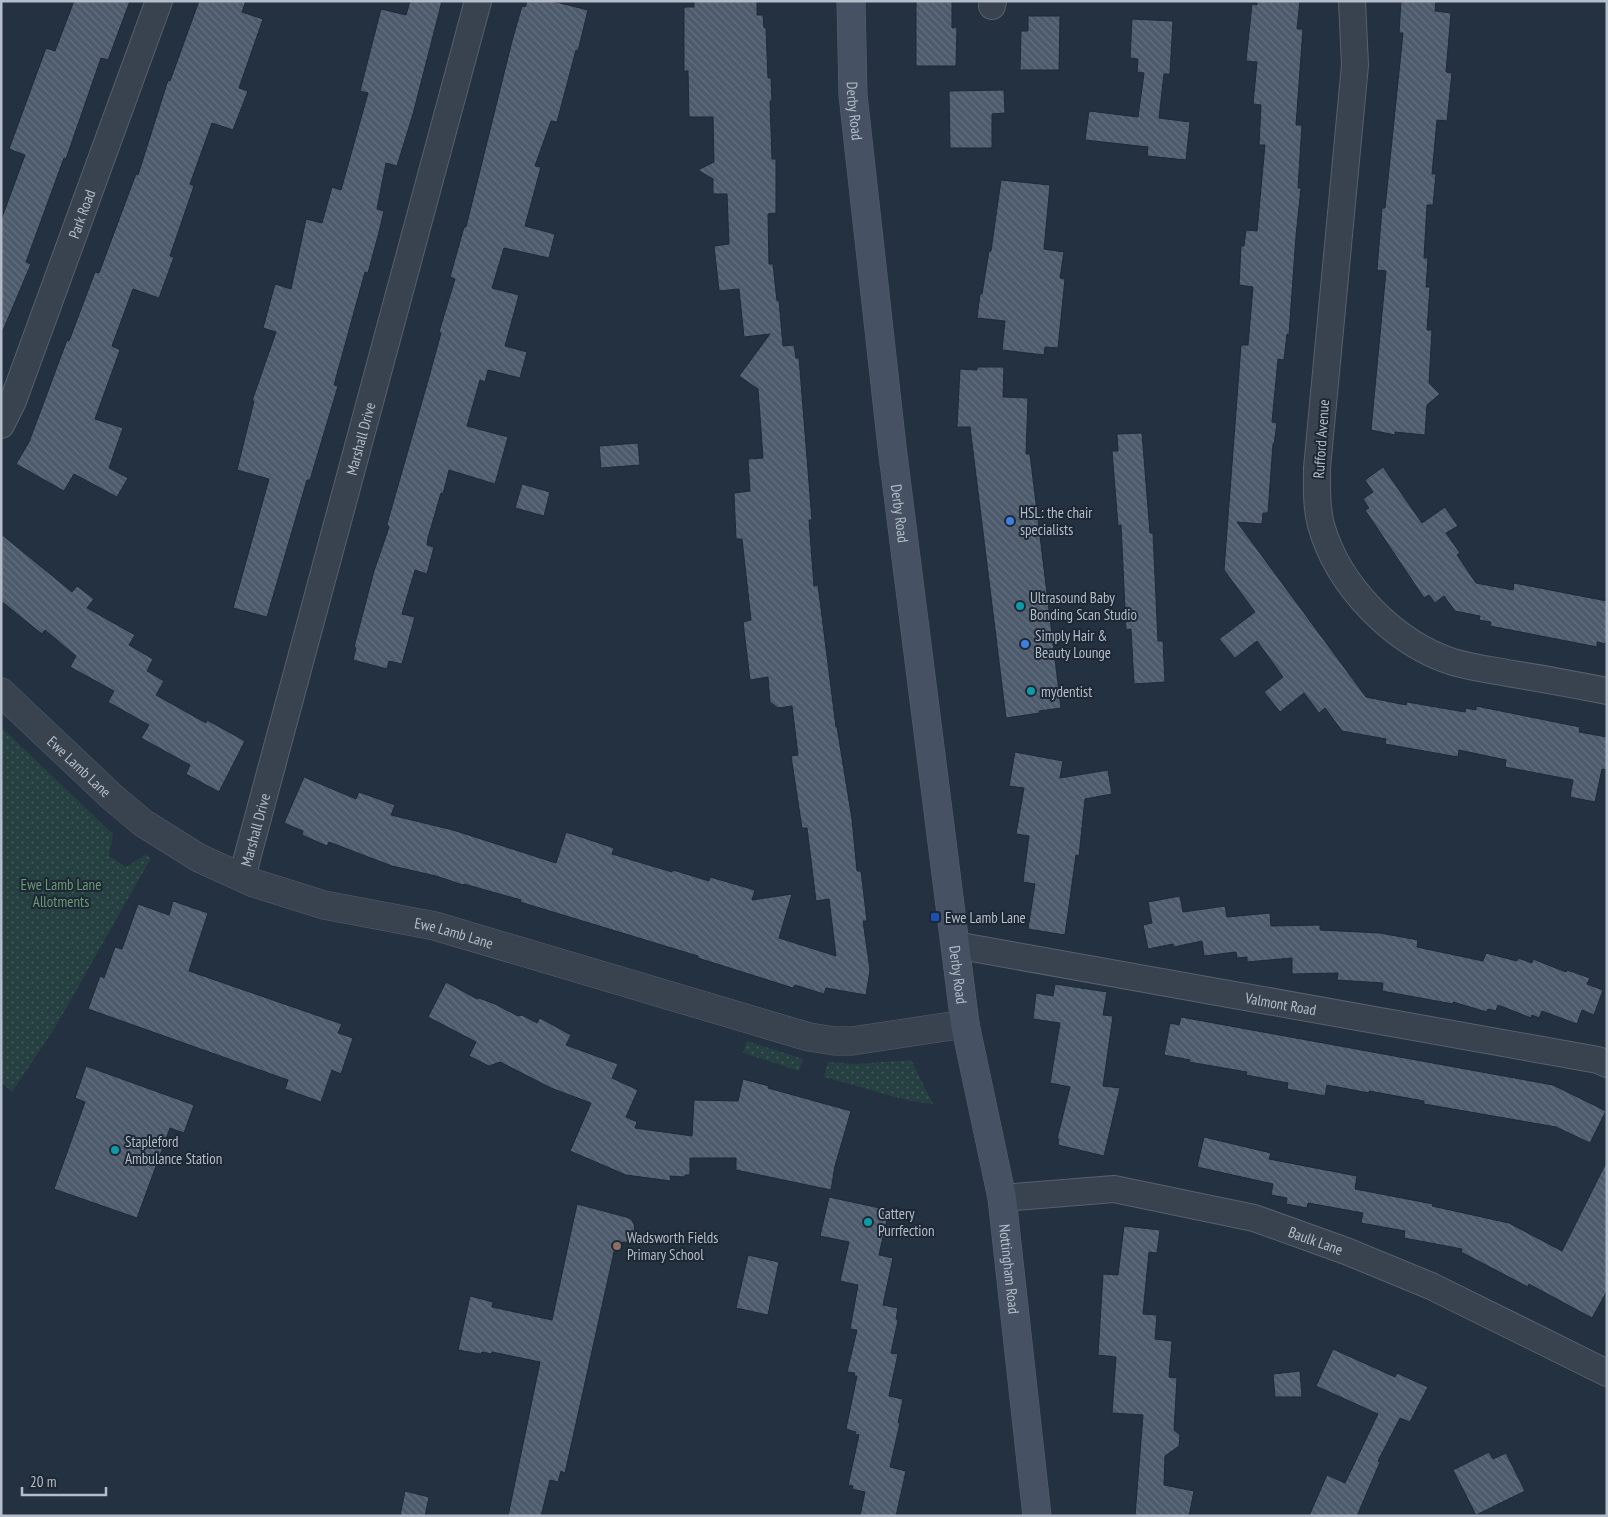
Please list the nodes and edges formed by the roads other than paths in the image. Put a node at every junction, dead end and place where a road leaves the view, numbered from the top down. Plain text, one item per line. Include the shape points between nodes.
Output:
1 (159, 1) edge
2 (478, 1) edge
3 (852, 1) edge
4 (1352, 1) edge
5 (1, 425) edge
6 (1607, 691) edge
7 (1, 692) edge
8 (242, 877) junction
9 (955, 945) junction
10 (965, 1024) junction
11 (1607, 1064) edge
12 (1002, 1198) junction
13 (1607, 1373) edge
14 (1037, 1516) edge

1 - 5 street, Park Road via 13,401
2 - 8 street, Marshall Drive
3 - 9 main road, Derby Road via 854,105 892,447
4 - 6 street, Rufford Avenue via 1355,64 1317,468 1317,497 1326,538 1342,572 1361,597 1411,643 1461,663
7 - 8 street, Ewe Lamb Lane via 143,823 199,858
8 - 10 street, Ewe Lamb Lane via 324,905 480,938 808,1037 852,1041
9 - 10 main road, Derby Road
9 - 11 street, Valmont Road
10 - 12 main road, Nottingham Road
12 - 13 street, Baulk Lane via 1114,1189 1254,1218 1432,1286
12 - 14 main road, Nottingham Road

